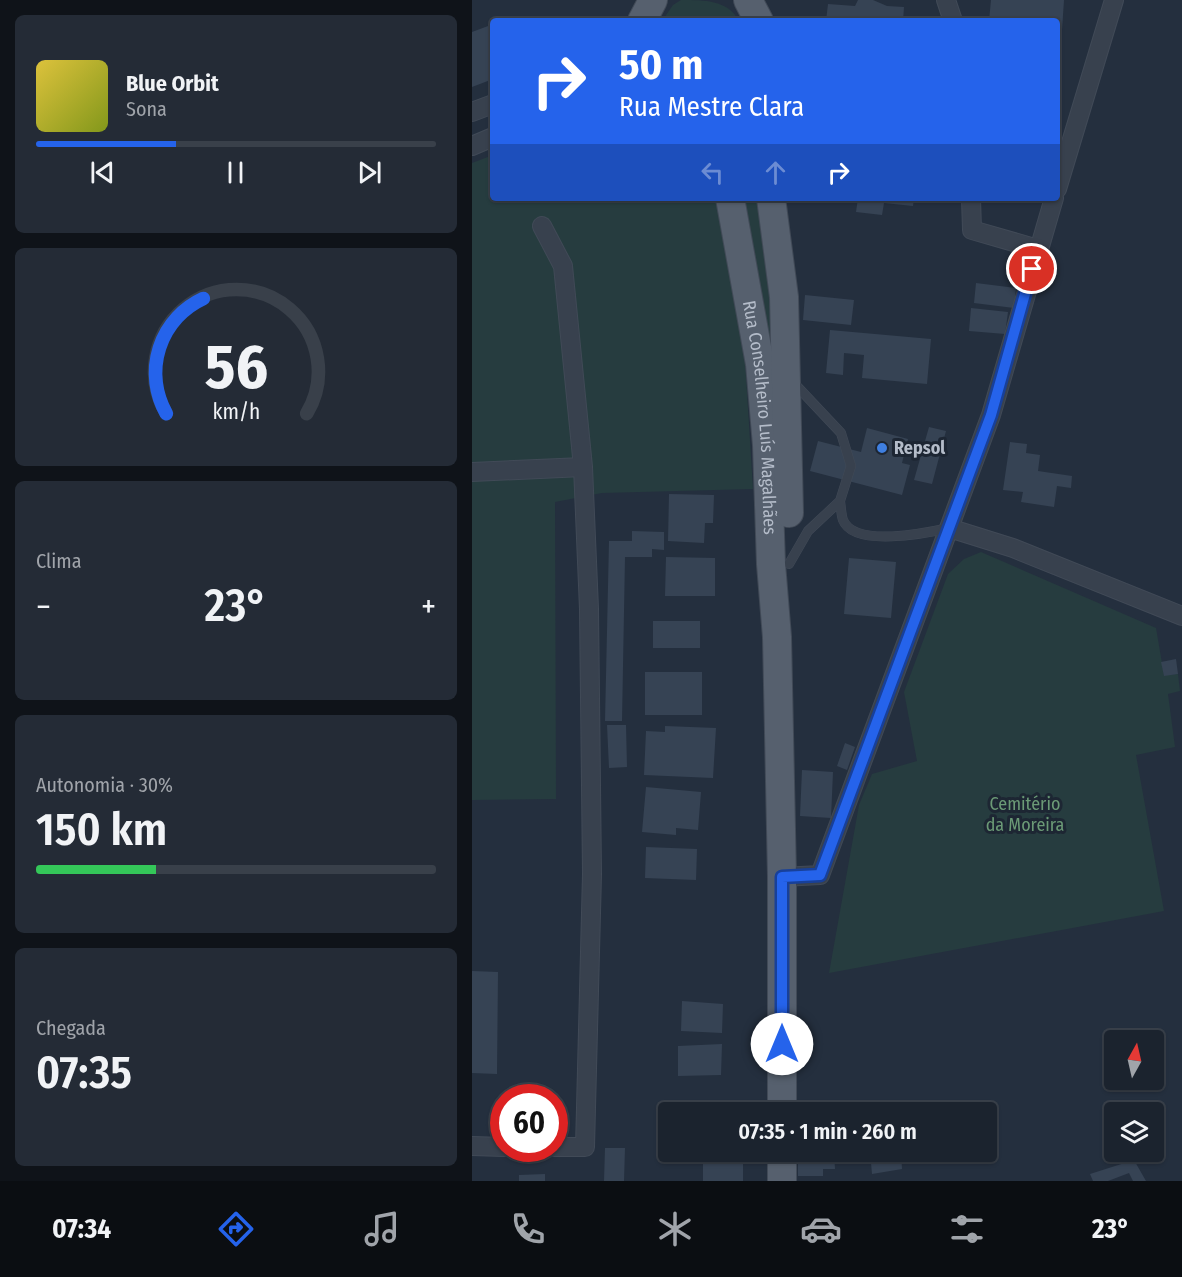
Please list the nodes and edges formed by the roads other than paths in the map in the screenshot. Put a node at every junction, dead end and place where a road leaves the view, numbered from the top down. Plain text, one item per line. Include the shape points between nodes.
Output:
1 (653, 0) edge
2 (748, 0) edge
3 (946, 0) edge
4 (1114, 0) edge
5 (644, 18) edge
6 (757, 18) edge
7 (952, 18) edge
8 (490, 105) edge
9 (472, 112) edge
10 (490, 138) edge
11 (472, 146) edge
12 (1060, 179) edge
13 (731, 201) edge
14 (771, 201) edge
15 (971, 201) edge
16 (1053, 201) edge
17 (542, 226) dead end
18 (1038, 249) junction
19 (787, 376) junction
20 (583, 467) junction
21 (472, 472) edge
22 (840, 501) junction
23 (949, 528) junction
24 (789, 564) junction
25 (1182, 616) edge
26 (778, 637) junction
27 (782, 877) junction
28 (782, 1102) edge
29 (472, 1146) edge
30 (490, 1147) edge
31 (568, 1147) edge
32 (782, 1162) edge
33 (782, 1181) edge

1 - 5 main road
2 - 6 main road
3 - 7 street
4 - 12 street
8 - 9 street
10 - 11 street
13 - 26 main road, Rua Conselheiro Luís Magalhães via 760,364
14 - 19 main road, Rua Conselheiro Luís Magalhães via 784,297
15 - 18 street via 972,230
16 - 18 street
17 - 20 street via 564,266
18 - 23 street via 991,415
19 - 22 lane via 841,433 851,466
19 - 24 main road, Rua Conselheiro Luís Magalhães
20 - 21 street
20 - 31 street via 592,863 585,1147
22 - 23 lane via 843,521 853,531 909,537
22 - 24 lane via 808,531
23 - 25 street via 1013,548
23 - 27 street via 820,875
24 - 26 main road, Rua Conselheiro Luís Magalhães
26 - 27 main road, Rua Conselheiro Luís Magalhães
27 - 28 main road, Rua Conselheiro Luís Magalhães
29 - 30 street
32 - 33 main road

